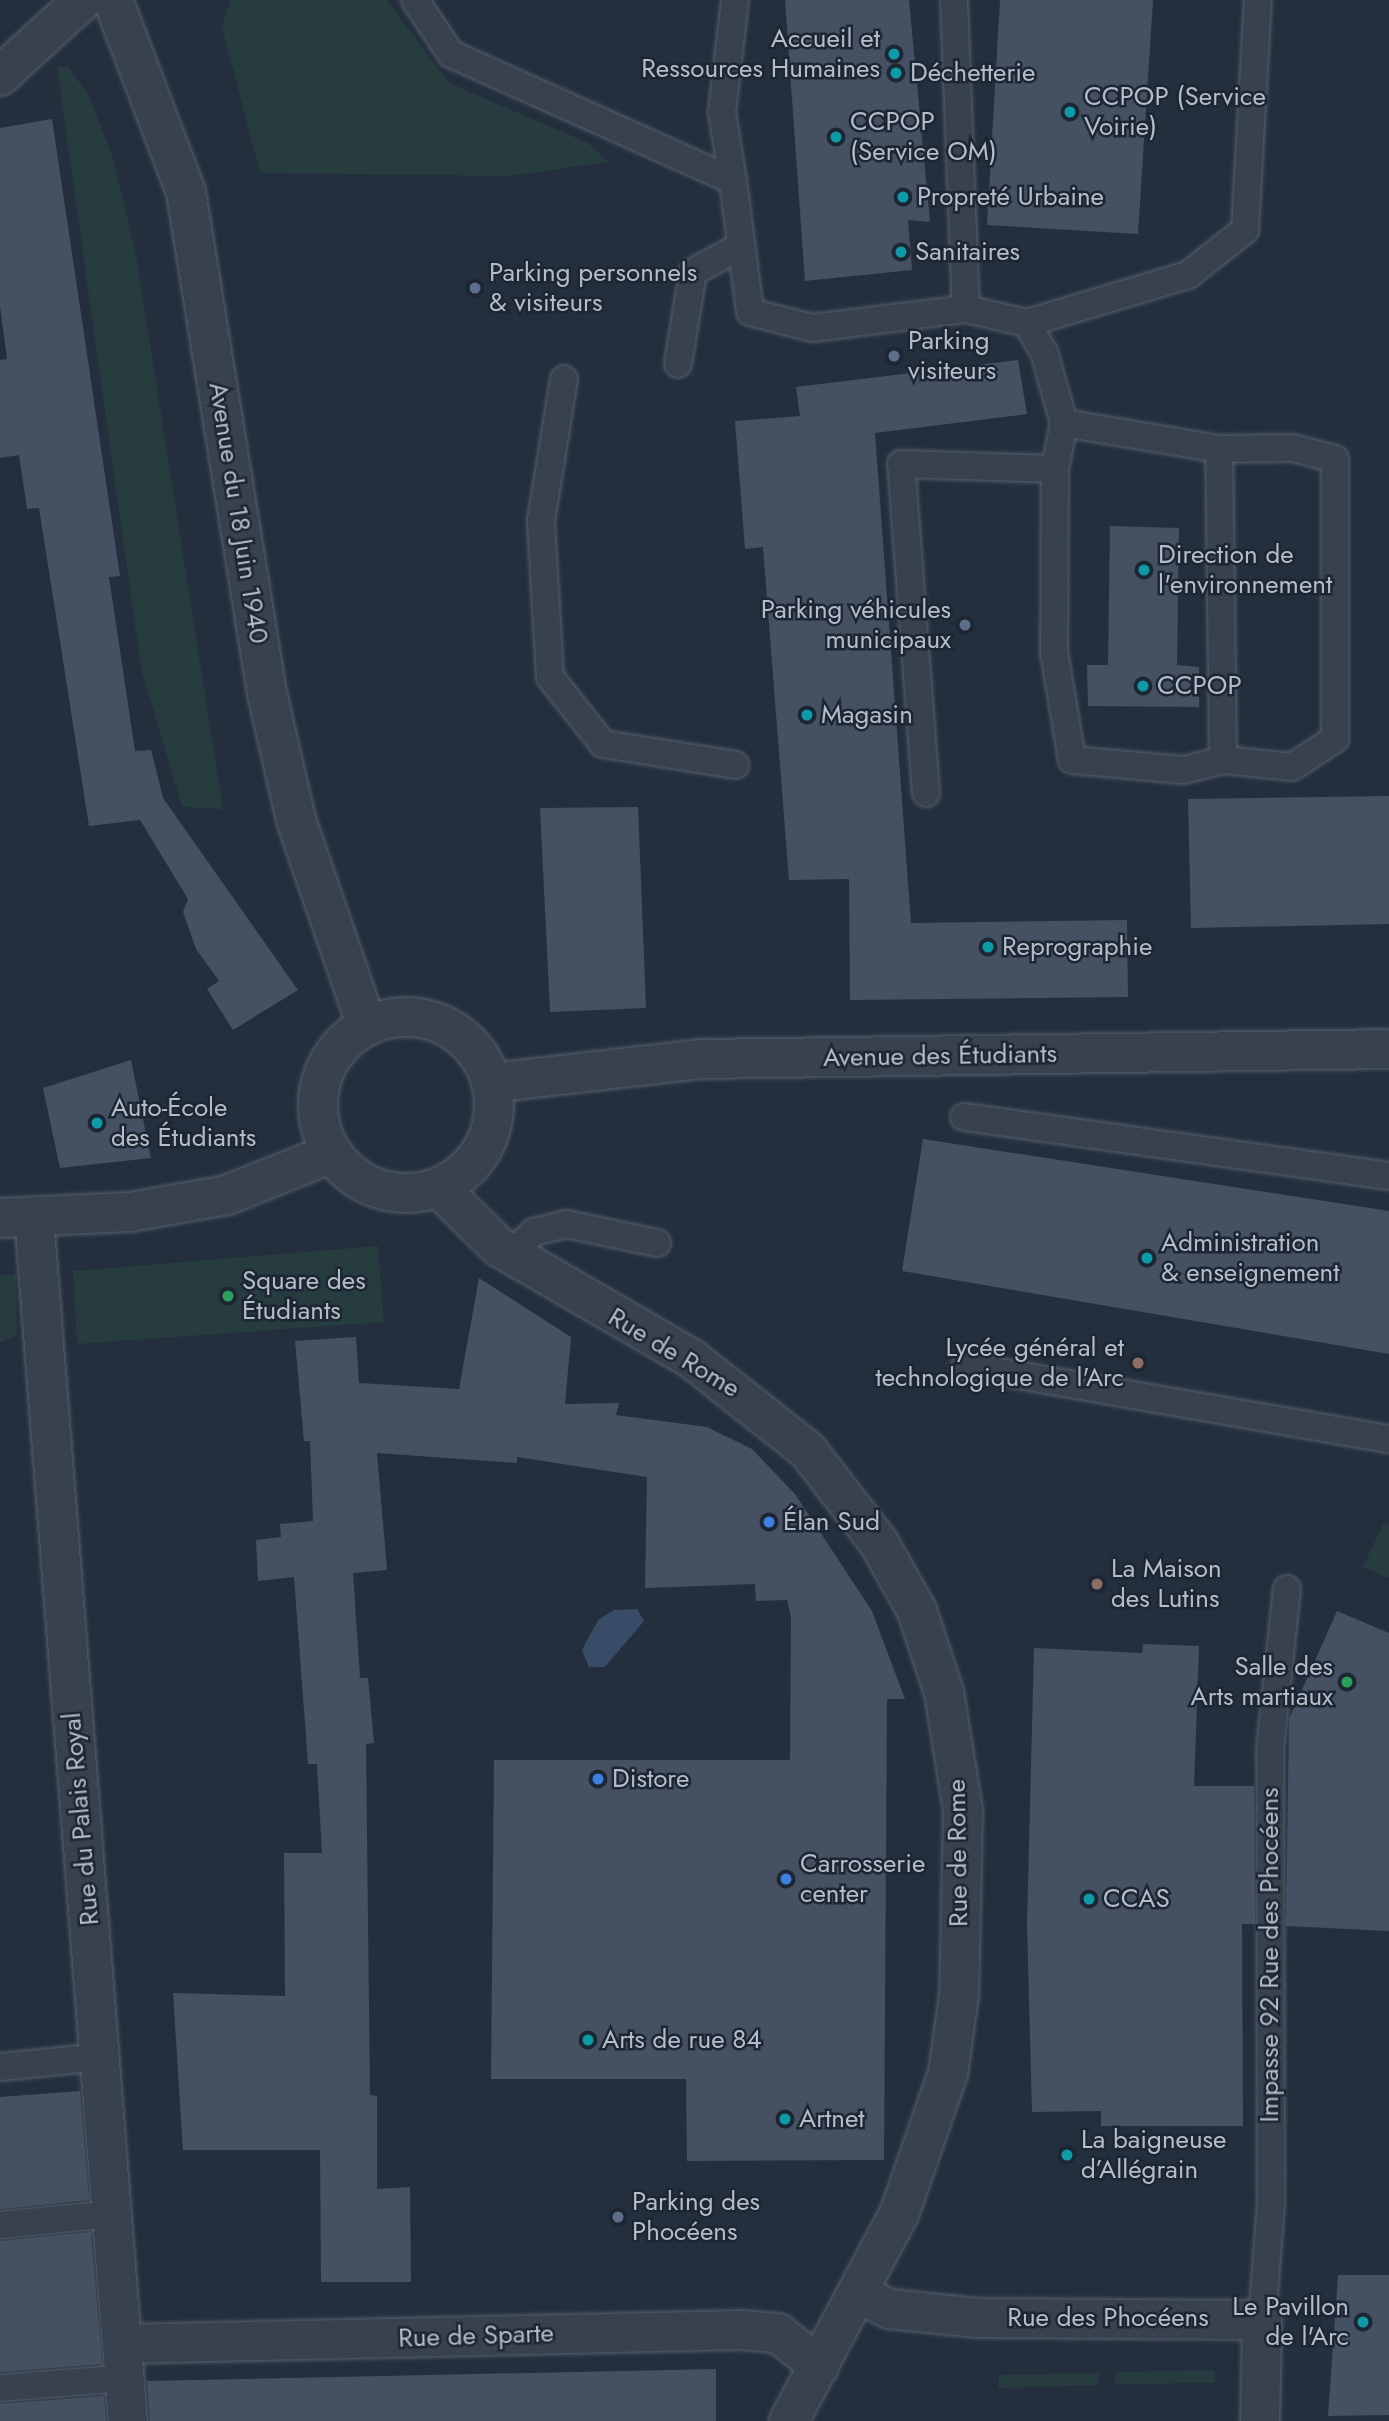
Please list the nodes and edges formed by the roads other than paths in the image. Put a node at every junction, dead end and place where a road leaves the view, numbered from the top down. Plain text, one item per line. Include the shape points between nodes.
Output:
1 (83, 0) edge
2 (113, 0) edge
3 (415, 0) edge
4 (735, 0) edge
5 (954, 0) edge
6 (1258, 0) edge
7 (0, 76) edge
8 (733, 181) junction
9 (737, 248) junction
10 (966, 309) junction
11 (1027, 323) junction
12 (678, 363) dead end
13 (564, 379) dead end
14 (1064, 423) junction
15 (1219, 449) junction
16 (1055, 469) junction
17 (1223, 760) junction
18 (735, 765) dead end
19 (926, 793) dead end
20 (367, 1026) junction
21 (1389, 1049) edge
22 (491, 1083) junction
23 (964, 1117) dead end
24 (332, 1153) junction
25 (1389, 1176) edge
26 (439, 1188) junction
27 (17, 1217) edge
28 (657, 1243) dead end
29 (512, 1254) junction
30 (965, 1366) dead end
31 (1389, 1439) edge
32 (1287, 1589) dead end
33 (100, 2057) junction
34 (0, 2067) edge
35 (112, 2214) junction
36 (0, 2225) edge
37 (858, 2294) junction
38 (1262, 2320) junction
39 (124, 2361) junction
40 (819, 2366) junction
41 (0, 2388) edge
42 (128, 2421) edge
43 (789, 2421) edge
44 (1260, 2421) edge

1 - 7 street
2 - 20 street, Avenue du 18 Juin 1940 via 186,192 267,693 296,820
3 - 8 lane via 451,54
4 - 8 lane via 722,112
5 - 10 lane
6 - 11 lane via 1245,230 1188,275
8 - 9 lane
9 - 10 lane via 750,313 813,328
9 - 12 lane via 693,272
10 - 11 lane
11 - 14 lane via 1044,352
13 - 18 lane via 541,521 550,677 603,744
14 - 15 lane
14 - 16 lane
15 - 17 lane
15 - 17 lane via 1293,448 1335,459 1335,739 1292,766
16 - 17 lane via 1054,652 1072,760 1184,770
16 - 19 lane via 901,464
20 - 22 street via 392,1018 443,1025 481,1059
20 - 24 street via 346,1040 321,1082 321,1131
21 - 22 street, Avenue des Étudiants via 701,1059
22 - 26 street via 489,1136 477,1158
23 - 25 lane
24 - 26 street via 351,1175 379,1190
24 - 27 street via 227,1195 130,1212
26 - 29 street, Rue de Rome
27 - 33 street, Rue du Palais Royal
28 - 29 lane via 565,1224 534,1232
29 - 37 street, Rue de Rome via 692,1359 808,1451 834,1478 885,1554 917,1611 944,1692 963,1811 959,1995 950,2060 922,2157
30 - 31 lane
32 - 38 lane, Impasse 92 Rue des Phocéens via 1270,1750 1271,2204
33 - 34 lane
33 - 35 street, Rue du Palais Royal
35 - 36 lane
35 - 39 street, Rue du Palais Royal
37 - 38 street, Rue des Phocéens via 890,2309 979,2318
37 - 40 street, Rue de Rome
38 - 44 street
39 - 40 street, Rue de Sparte via 742,2330 778,2333
39 - 41 lane
39 - 42 street, Rue du Palais Royal
40 - 43 street, Rue de Rome

